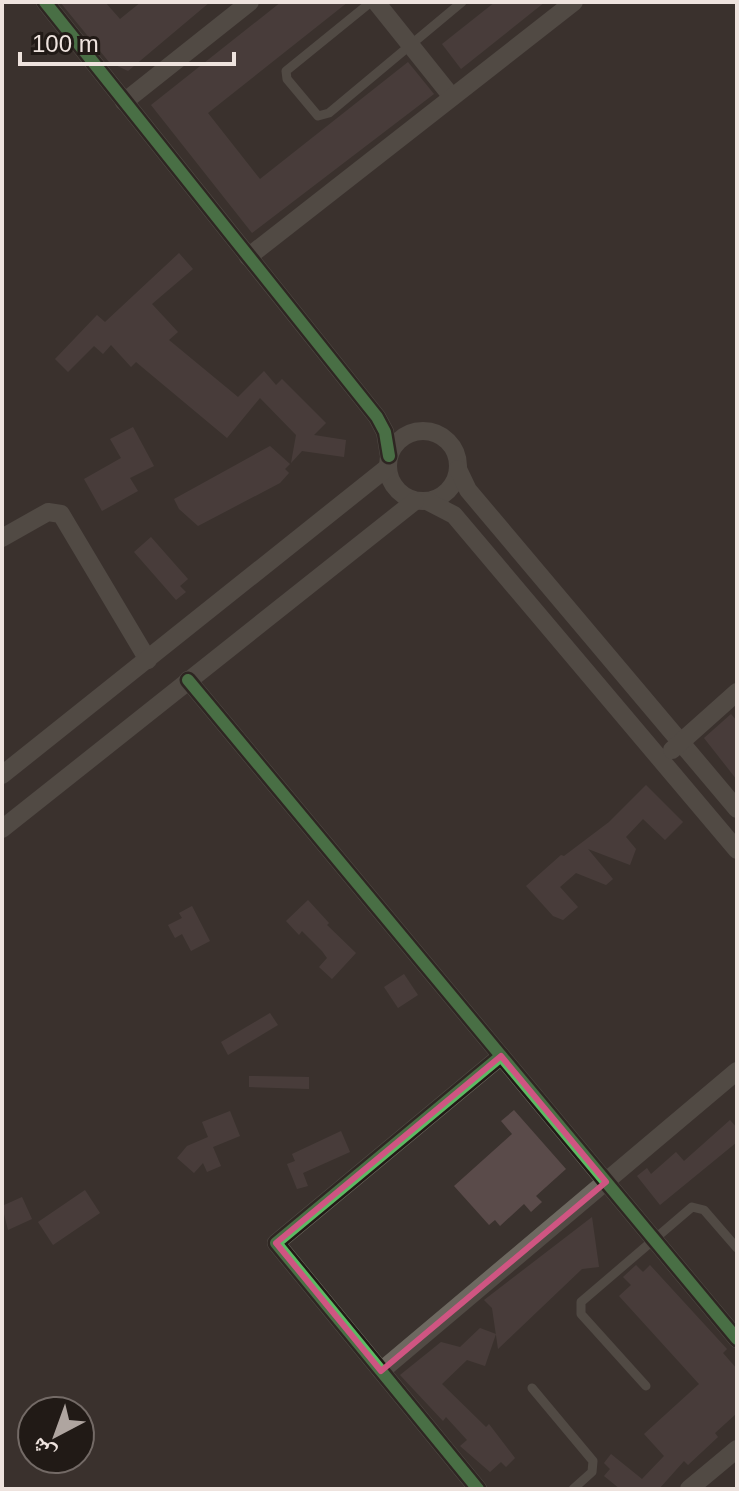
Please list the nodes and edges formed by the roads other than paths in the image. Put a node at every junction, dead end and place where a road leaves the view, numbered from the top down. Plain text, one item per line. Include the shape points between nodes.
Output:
1 (45, 2) edge
2 (250, 2) edge
3 (373, 2) edge
4 (462, 2) edge
5 (574, 2) edge
6 (410, 45) junction
7 (452, 97) junction
8 (124, 102) junction
9 (248, 257) junction
10 (377, 417) junction
11 (412, 433) junction
12 (388, 461) junction
13 (458, 469) junction
14 (421, 501) junction
15 (2, 538) edge
16 (148, 660) junction
17 (188, 680) junction
18 (737, 692) edge
19 (680, 742) junction
20 (661, 760) junction
21 (2, 775) edge
22 (737, 809) edge
23 (2, 829) edge
24 (737, 850) edge
25 (501, 1056) junction
26 (737, 1071) edge
27 (606, 1182) junction
28 (653, 1239) junction
29 (737, 1248) edge
30 (737, 1339) edge
31 (381, 1371) junction
32 (646, 1386) dead end
33 (532, 1388) dead end
34 (737, 1449) edge
35 (478, 1489) edge
36 (573, 1489) edge
37 (689, 1489) edge

1 - 8 street
2 - 8 street
3 - 6 street
3 - 6 lane via 286,71 315,114 326,115
4 - 6 lane
5 - 7 street
6 - 7 street
7 - 9 street
8 - 9 street
9 - 10 street
10 - 11 street
10 - 12 street via 388,439
11 - 12 street via 394,446
11 - 13 street via 434,433 444,439
12 - 14 street via 395,488
12 - 16 street
13 - 14 street via 448,491
13 - 19 street via 468,490
14 - 17 street
14 - 20 street via 454,515
15 - 16 street via 48,512 61,514
16 - 21 street
17 - 23 street
17 - 25 street
18 - 19 street
19 - 20 street
19 - 22 street
20 - 24 street
25 - 27 street
25 - 31 street via 276,1243
26 - 27 street
27 - 28 street
27 - 31 street
28 - 29 lane via 687,1209 697,1207
28 - 30 street
28 - 32 lane via 579,1308
31 - 35 street
33 - 36 lane via 593,1461 592,1472
34 - 37 street

